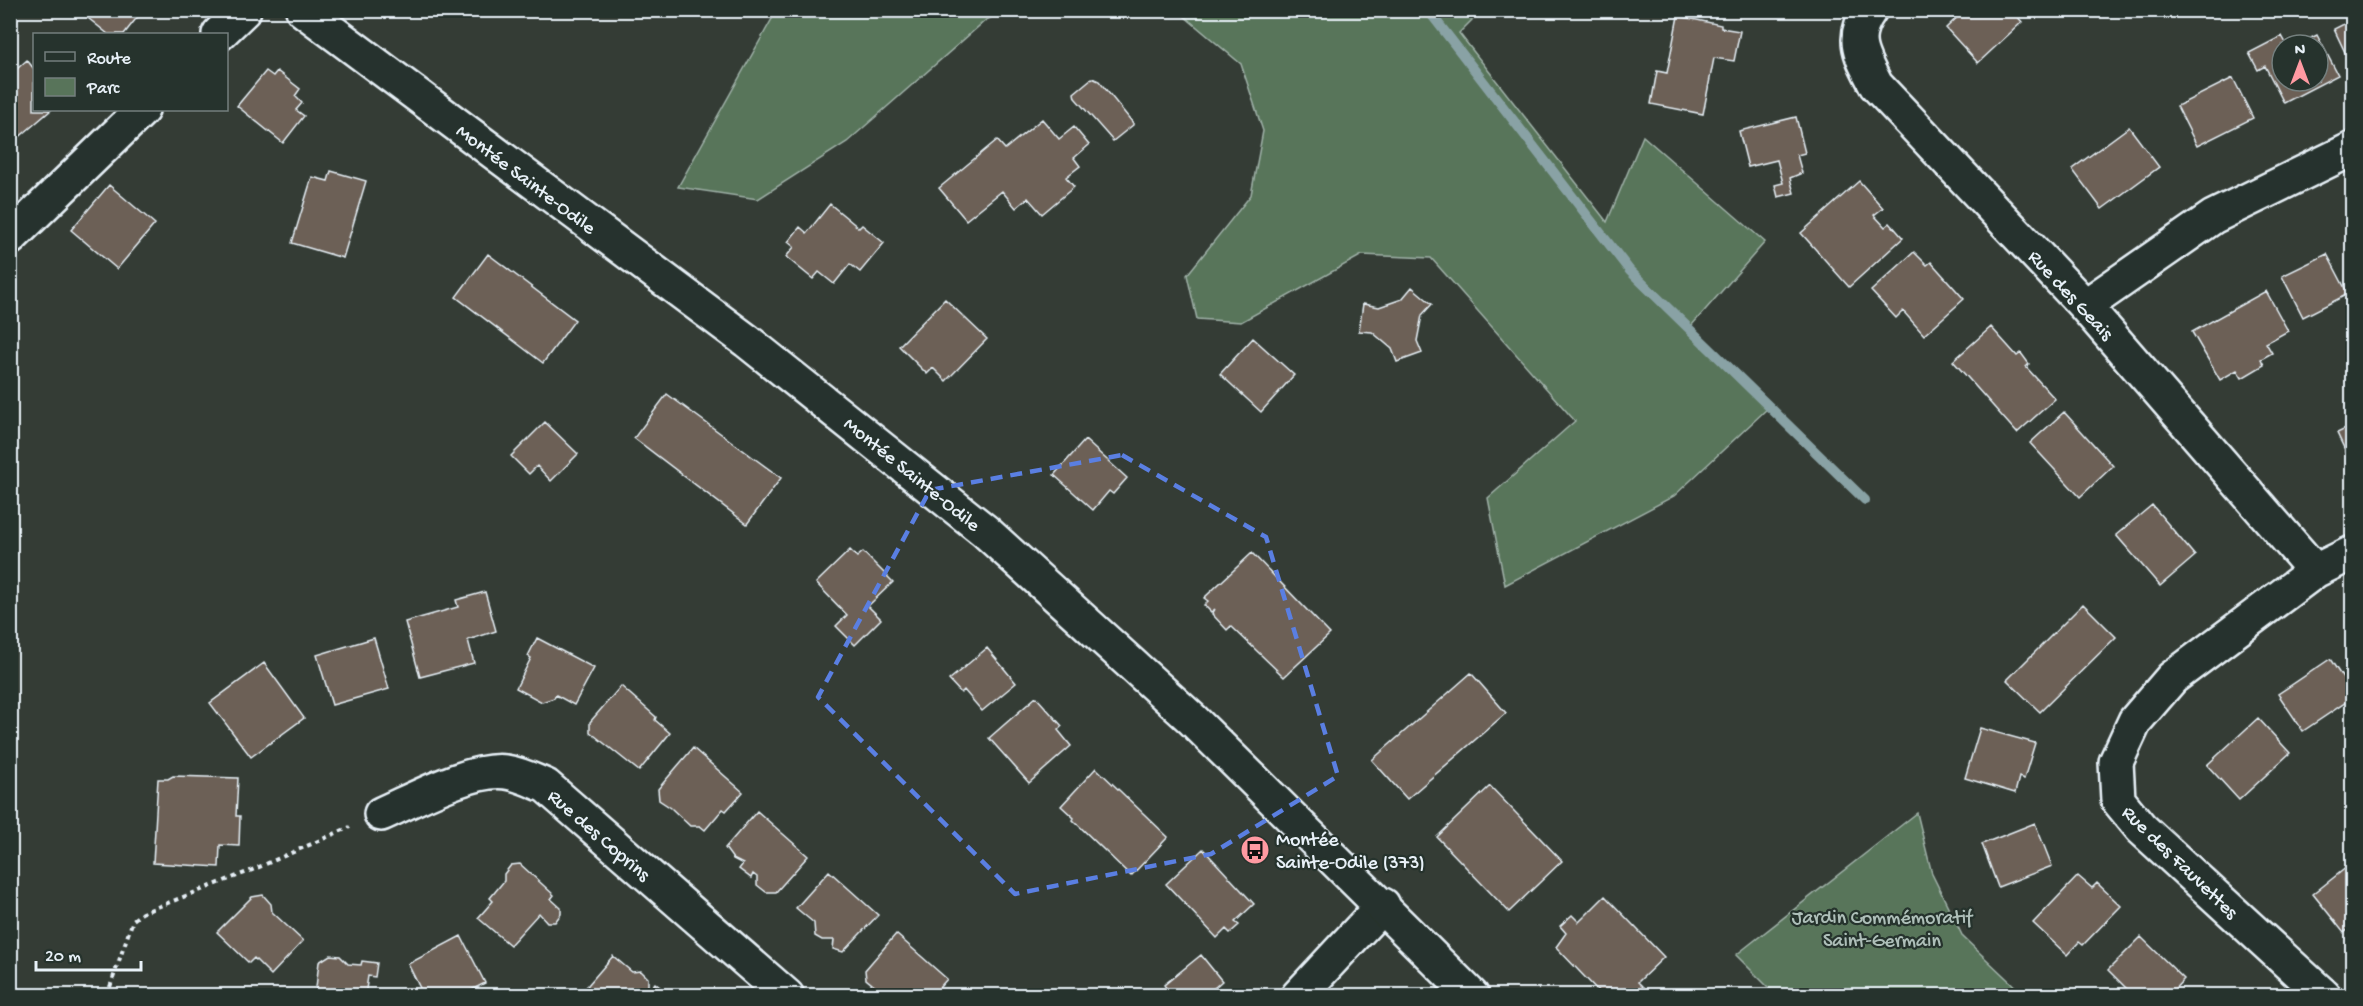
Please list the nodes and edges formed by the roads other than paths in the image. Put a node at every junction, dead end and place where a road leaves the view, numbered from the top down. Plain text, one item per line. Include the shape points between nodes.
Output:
1 (244, 10) edge
2 (303, 10) edge
3 (1870, 10) edge
4 (220, 33) edge
5 (141, 111) edge
6 (2352, 149) edge
7 (10, 238) edge
8 (2085, 306) junction
9 (2352, 554) edge
10 (2315, 571) junction
11 (381, 814) road end
12 (1383, 905) junction
13 (787, 996) edge
14 (1299, 996) edge
15 (1472, 996) edge
16 (2324, 996) edge

1 - 4 street
2 - 12 street, Montée Sainte-Odile via 747,341 985,531 1192,719
3 - 8 street, Rue des Geais via 1861,23 1858,50 1875,85
5 - 7 street
6 - 8 street via 2213,217
8 - 10 street, Rue des Geais
9 - 10 street, Rue des Fauvettes
10 - 16 street, Rue des Fauvettes via 2172,678 2135,721 2116,762 2118,800 2141,828
11 - 13 street, Rue des Coprins via 480,772 504,771 546,786
12 - 14 street
12 - 15 street, Montée Sainte-Odile

